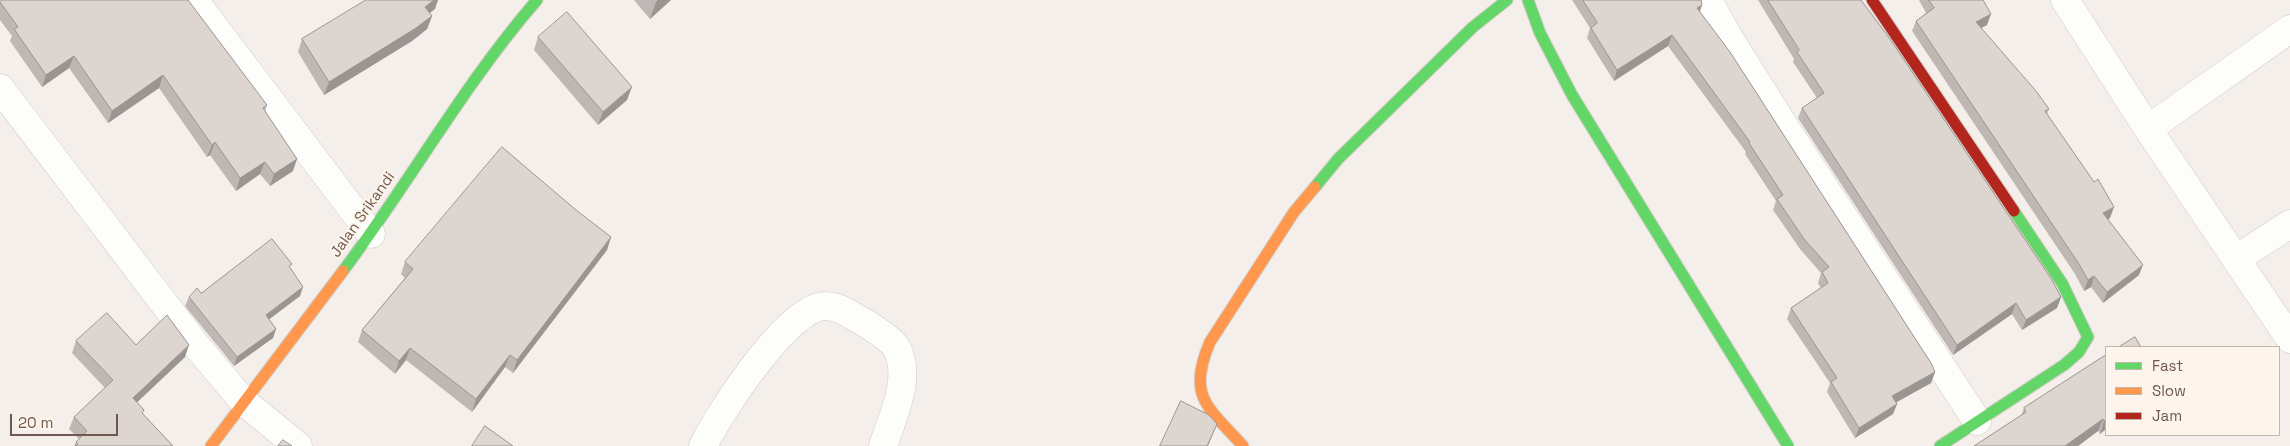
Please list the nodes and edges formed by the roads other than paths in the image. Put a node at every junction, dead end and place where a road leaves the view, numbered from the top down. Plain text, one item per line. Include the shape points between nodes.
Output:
1 (194, 0) edge
2 (537, 0) edge
3 (1507, 0) edge
4 (1528, 0) edge
5 (1708, 0) edge
6 (1872, 0) edge
7 (2065, 0) edge
8 (2290, 30) edge
9 (0, 88) edge
10 (2148, 129) junction
11 (2290, 224) edge
12 (371, 234) junction
13 (2236, 259) junction
14 (2290, 339) edge
15 (243, 401) junction
16 (1977, 420) junction
17 (211, 446) edge
18 (298, 446) edge
19 (703, 446) edge
20 (883, 446) edge
21 (1243, 446) edge
22 (1788, 446) edge
23 (1940, 446) edge

1 - 12 street
2 - 12 street, Jalan Srikandi via 441,127
3 - 21 street via 1473,27 1338,159 1294,212 1210,342 1202,358 1200,387 1205,404
4 - 22 street via 1540,33 1572,95
5 - 16 street via 1786,128
6 - 16 street via 2062,283 2088,337 2079,352 2064,365
7 - 10 street
8 - 10 street
9 - 15 street via 195,344
10 - 13 street
11 - 13 street
12 - 15 street, Jalan Srikandi
13 - 14 street
15 - 17 street, Jalan Srikandi
15 - 18 street
16 - 23 street
19 - 20 street via 740,386 773,345 793,322 818,307 838,307 895,346 902,378 899,403

